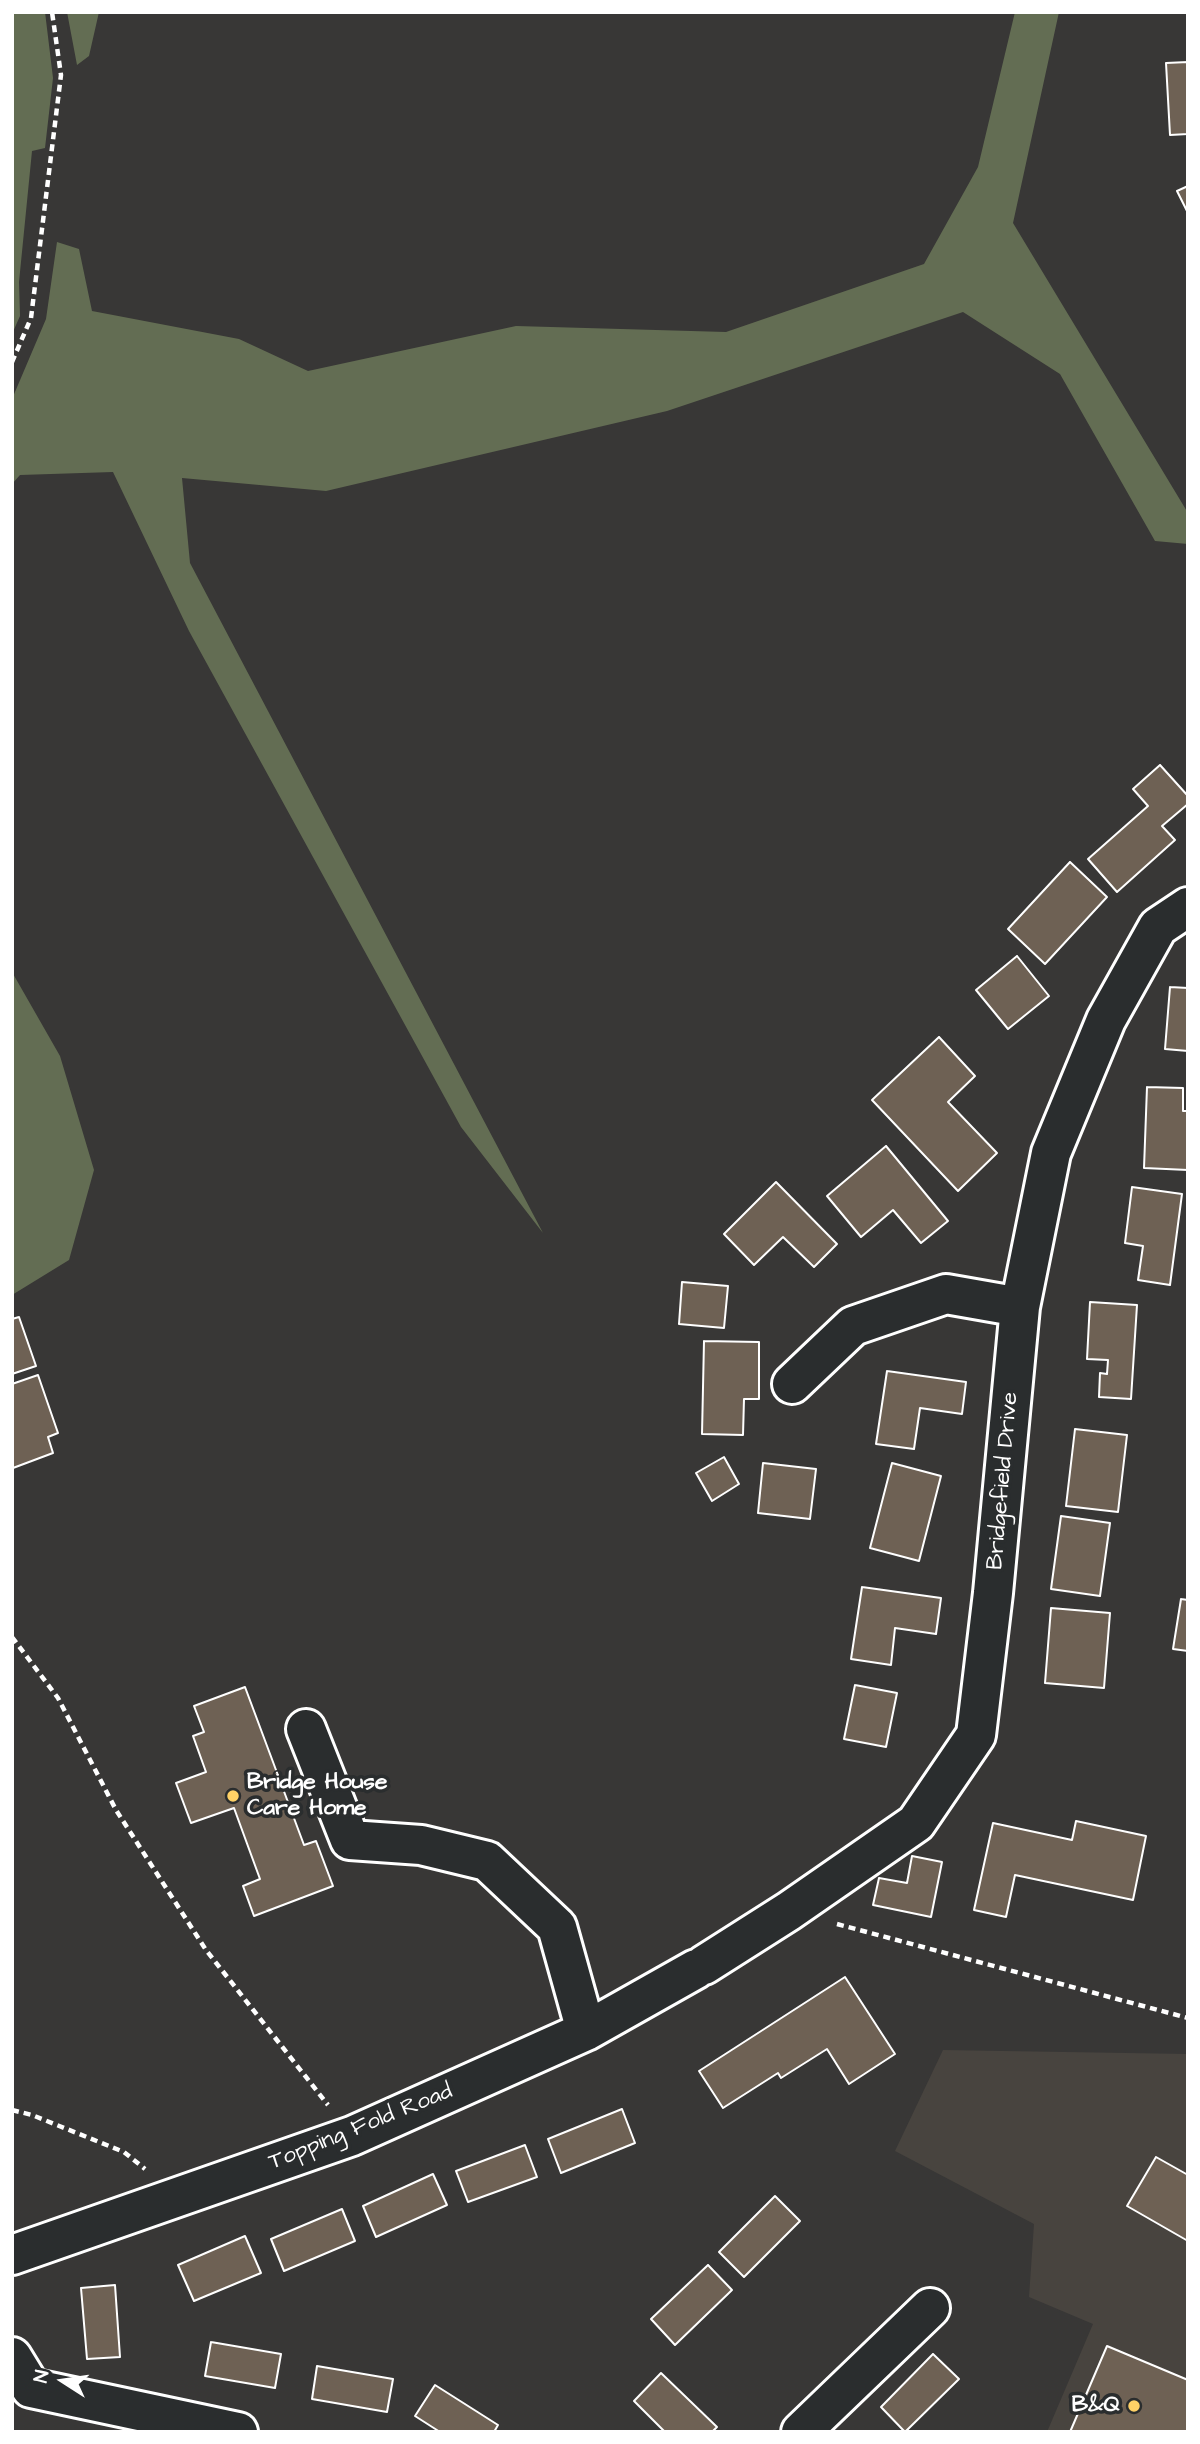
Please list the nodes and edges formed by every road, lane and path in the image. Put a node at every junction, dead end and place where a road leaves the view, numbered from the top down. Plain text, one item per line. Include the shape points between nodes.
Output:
1 (52, 12) edge
2 (12, 362) edge
3 (1188, 907) edge
4 (1020, 1307) junction
5 (792, 1384) dead end
6 (12, 1637) edge
7 (306, 1729) dead end
8 (789, 1911) junction
9 (700, 1967) joint
10 (1188, 2018) edge
11 (586, 2031) junction
12 (12, 2110) edge
13 (352, 2136) junction
14 (177, 2197) junction
15 (12, 2255) edge
16 (930, 2308) dead end
17 (12, 2357) edge
18 (238, 2432) edge
19 (801, 2432) edge

1 - 2 path via 61,75 30,318
3 - 4 street, Bridgefield Drive via 1158,927 1101,1032 1051,1153
4 - 5 street via 946,1294 853,1326
4 - 8 street, Bridgefield Drive via 976,1735 916,1823
6 - 13 path via 58,1698 116,1810 206,1950
7 - 11 street via 350,1840 421,1845 487,1861 556,1927
8 - 9 street, Bridgefield Drive
8 - 10 path
9 - 11 street, Topping Fold Road
11 - 13 street, Topping Fold Road
12 - 14 path via 124,2152
13 - 14 street, Topping Fold Road
14 - 15 street, Topping Fold Road
16 - 19 street
17 - 18 street via 31,2388

